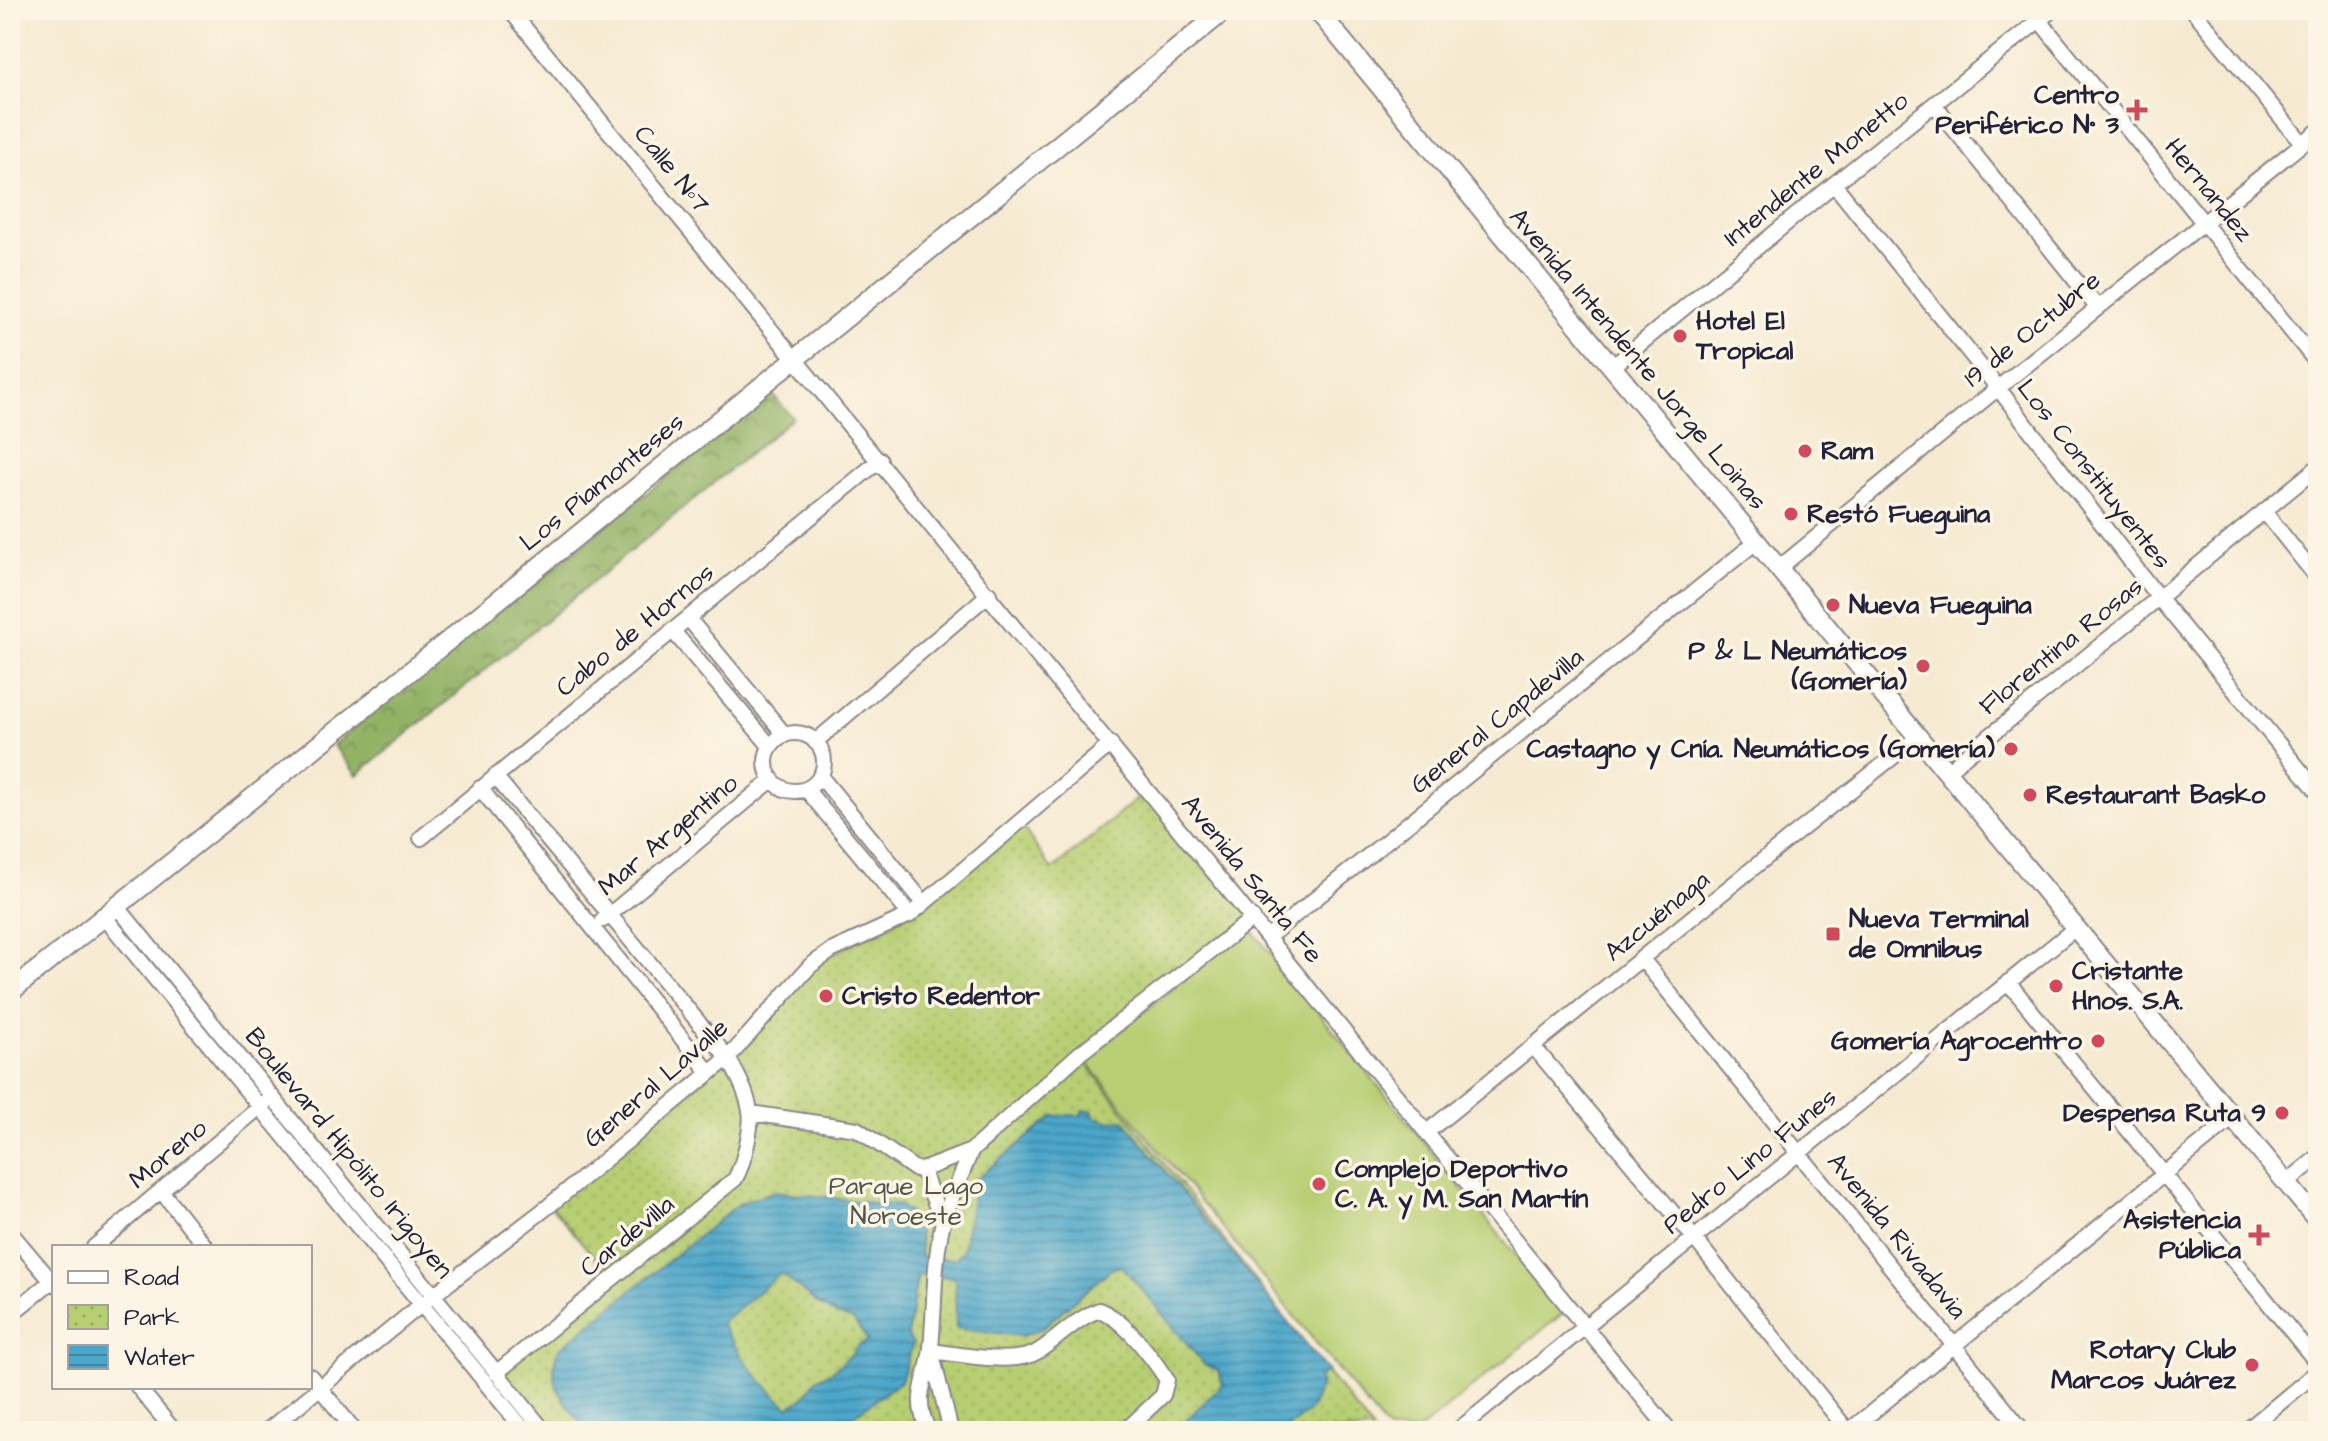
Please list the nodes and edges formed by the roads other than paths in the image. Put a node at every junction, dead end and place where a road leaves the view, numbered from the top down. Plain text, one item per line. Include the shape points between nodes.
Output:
1 (510, 10) edge
2 (1225, 10) edge
3 (1317, 10) edge
4 (2052, 10) edge
5 (2193, 10) edge
6 (2036, 15) edge
7 (1934, 104) junction
8 (2318, 131) edge
9 (2303, 144) junction
10 (1834, 184) junction
11 (2204, 223) junction
12 (2097, 307) junction
13 (796, 358) junction
14 (2318, 364) edge
15 (1611, 368) junction
16 (1998, 388) junction
17 (880, 460) junction
18 (2318, 467) edge
19 (2264, 511) junction
20 (1756, 542) junction
21 (1779, 568) junction
22 (2318, 579) edge
23 (989, 594) junction
24 (2158, 597) junction
25 (688, 618) junction
26 (672, 630) junction
27 (785, 735) junction
28 (1917, 738) junction
29 (815, 742) junction
30 (1111, 744) junction
31 (770, 746) junction
32 (1946, 772) junction
33 (495, 776) junction
34 (820, 776) junction
35 (772, 780) junction
36 (480, 788) junction
37 (806, 789) junction
38 (2318, 792) edge
39 (421, 838) dead end
40 (924, 903) junction
41 (110, 910) junction
42 (609, 915) junction
43 (910, 915) junction
44 (1253, 918) junction
45 (594, 927) junction
46 (2074, 929) junction
47 (1268, 937) junction
48 (1642, 959) junction
49 (2008, 982) junction
50 (10, 992) edge
51 (1533, 1046) junction
52 (728, 1058) junction
53 (709, 1072) junction
54 (267, 1101) junction
55 (751, 1113) junction
56 (2233, 1118) junction
57 (1427, 1132) junction
58 (971, 1151) junction
59 (1798, 1151) junction
60 (2318, 1157) edge
61 (922, 1170) junction
62 (2165, 1173) junction
63 (2286, 1183) junction
64 (162, 1192) junction
65 (2318, 1221) edge
66 (943, 1223) junction
67 (10, 1232) edge
68 (1694, 1238) junction
69 (96, 1245) edge
70 (204, 1245) edge
71 (52, 1280) edge
72 (52, 1282) edge
73 (428, 1300) junction
74 (10, 1315) edge
75 (1584, 1325) junction
76 (1954, 1346) junction
77 (931, 1351) junction
78 (2318, 1364) edge
79 (2318, 1371) edge
80 (496, 1373) junction
81 (315, 1382) edge
82 (140, 1389) edge
83 (308, 1389) edge
84 (174, 1431) edge
85 (267, 1431) edge
86 (355, 1431) edge
87 (525, 1431) edge
88 (544, 1431) edge
89 (929, 1431) edge
90 (951, 1431) edge
91 (1125, 1431) edge
92 (1457, 1431) edge
93 (1670, 1431) edge
94 (1849, 1431) edge
95 (2023, 1431) edge
96 (2246, 1431) edge

1 - 13 street, Calle Nº7
2 - 13 main road, Los Piamonteses
3 - 15 main road, Avenida Intendente Jorge Loinas
4 - 6 street, Intendente Monetto
5 - 9 street
6 - 7 street, Intendente Monetto
6 - 11 street, Hernandez
7 - 10 street, Intendente Monetto
7 - 12 street
8 - 9 street, 19 de Octubre
9 - 11 street, 19 de Octubre
10 - 15 street, Intendente Monetto
10 - 16 street, Los Constituyentes
11 - 12 street, 19 de Octubre
11 - 14 street, Hernandez
12 - 16 street, 19 de Octubre
13 - 17 street, Avenida Santa Fe
13 - 41 main road, Los Piamonteses
15 - 20 main road, Avenida Intendente Jorge Loinas
16 - 21 street, 19 de Octubre
16 - 24 street, Los Constituyentes
17 - 23 street, Avenida Santa Fe
17 - 25 street, Cabo de Hornos
18 - 19 street, Florentina Rosas
19 - 22 street
19 - 24 street, Florentina Rosas
20 - 21 main road, Avenida Intendente Jorge Loinas
20 - 47 street, General Capdevilla
21 - 28 main road, Avenida Intendente Jorge Loinas
23 - 29 street
23 - 30 street, Avenida Santa Fe
24 - 32 street, Florentina Rosas
24 - 38 street, Los Constituyentes
25 - 26 street, Cabo de Hornos
25 - 27 street
26 - 31 street
26 - 33 street, Cabo de Hornos
27 - 29 street via 801,734
27 - 31 street
28 - 32 main road, Avenida Intendente Jorge Loinas
28 - 48 street, Azcuénaga
29 - 34 street via 824,762
30 - 40 street, General Lavalle
30 - 44 street, Avenida Santa Fe
31 - 35 street via 766,764
32 - 46 main road, Avenida Intendente Jorge Loinas
33 - 36 street, Cabo de Hornos
33 - 42 street
34 - 37 street
34 - 40 street
35 - 37 street via 788,790
35 - 42 street, Mar Argentino
36 - 39 street, Cabo de Hornos
36 - 45 street
37 - 43 street
40 - 43 street, General Lavalle
41 - 50 main road, Los Piamonteses
41 - 54 street, Boulevard Hipólito Irigoyen
42 - 45 street, Mar Argentino
42 - 52 street
43 - 52 street, General Lavalle via 810,966
44 - 47 street, Avenida Santa Fe
44 - 58 street via 1079,1054
45 - 53 street
46 - 49 street, Pedro Lino Funes
46 - 56 main road, Avenida Intendente Jorge Loinas
47 - 57 street, Avenida Santa Fe
48 - 51 street, Azcuénaga
48 - 59 street, Avenida Rivadavia
49 - 59 street, Pedro Lino Funes
49 - 62 street
51 - 57 street, Azcuénaga
51 - 68 street
52 - 53 street, General Lavalle
52 - 55 street
53 - 73 street, General Lavalle
54 - 64 street, Moreno
54 - 73 street, Boulevard Hipólito Irigoyen
55 - 61 street via 857,1129 906,1165
55 - 80 street, Cardevilla via 735,1179
56 - 62 street
56 - 63 main road, Avenida Intendente Jorge Loinas
57 - 75 street, Avenida Santa Fe
58 - 61 street
58 - 66 street
59 - 68 street, Pedro Lino Funes
59 - 76 street, Avenida Rivadavia
60 - 63 street
61 - 66 street
62 - 76 street
62 - 78 street
63 - 65 main road, Avenida Intendente Jorge Loinas
64 - 69 street, Moreno
64 - 70 street
66 - 77 street
67 - 71 street
68 - 75 street, Pedro Lino Funes
68 - 94 street
72 - 74 street
73 - 80 street, Boulevard Hipólito Irigoyen
73 - 81 street, General Lavalle
73 - 87 street, Boulevard Hipólito Irigoyen
75 - 92 street, Pedro Lino Funes
75 - 93 street, Avenida Santa Fe
76 - 94 street
76 - 95 street, Avenida Rivadavia
77 - 89 street via 920,1392
77 - 90 street
77 - 91 street via 1023,1359 1085,1315 1099,1310 1112,1315 1167,1380 1163,1395
79 - 96 street
80 - 88 street, Boulevard Hipólito Irigoyen
81 - 86 street
82 - 84 street
83 - 85 street, General Lavalle

